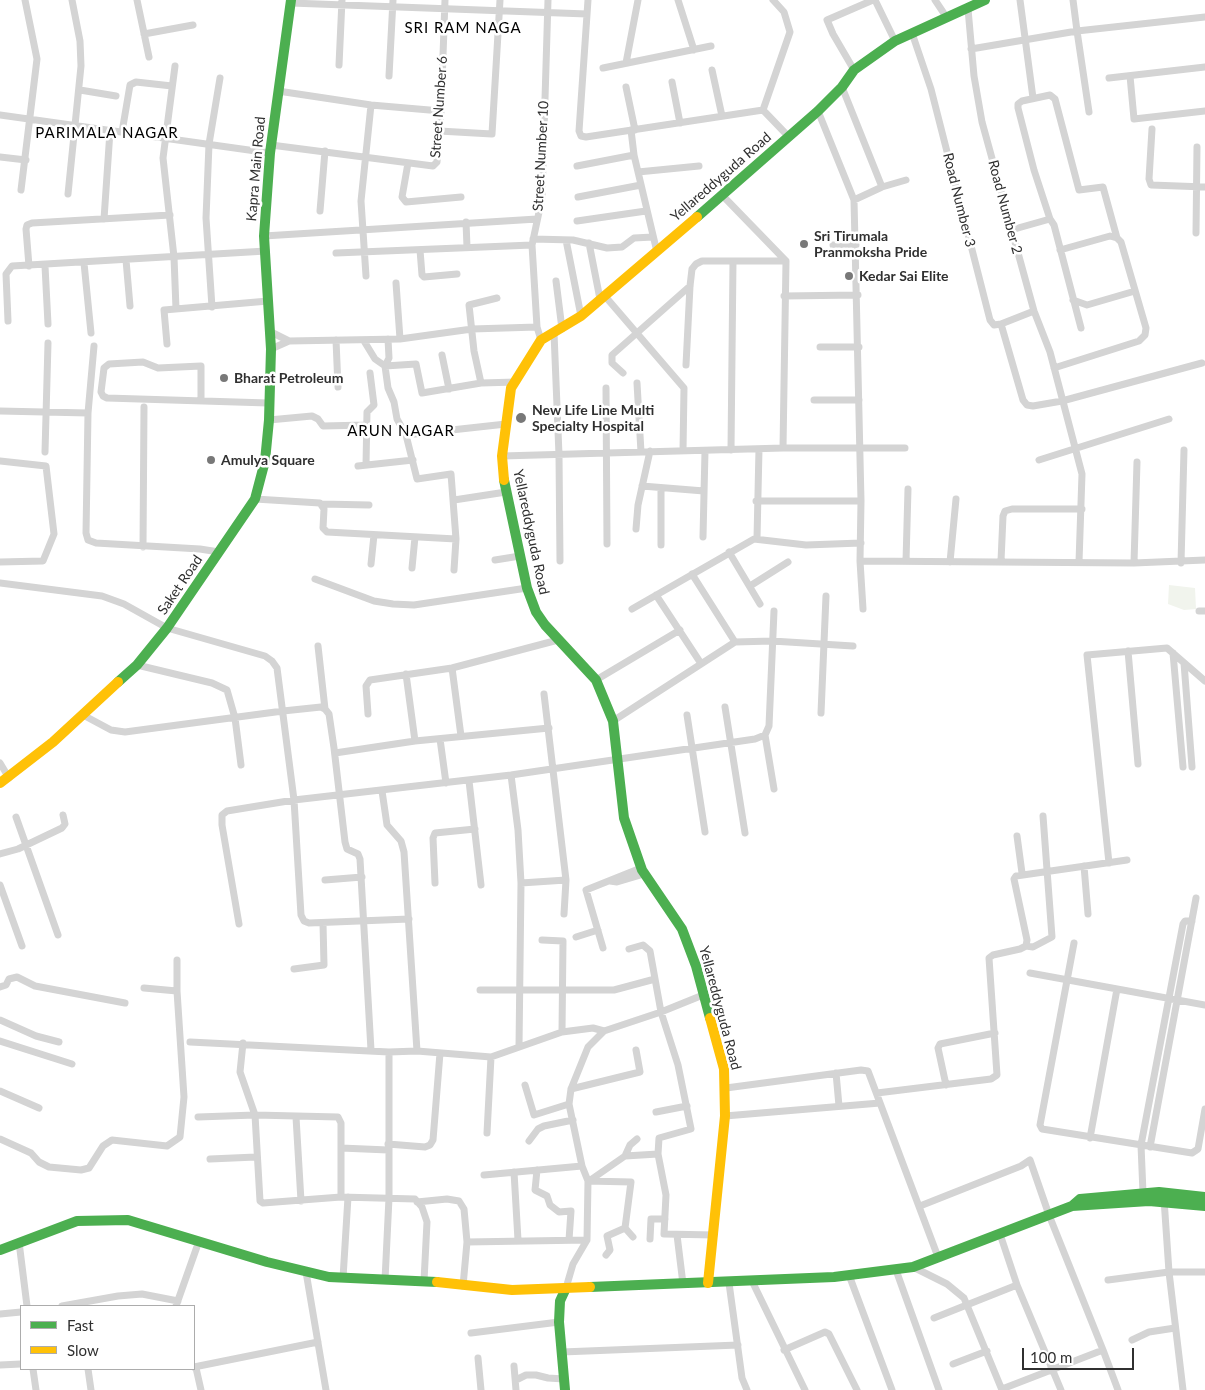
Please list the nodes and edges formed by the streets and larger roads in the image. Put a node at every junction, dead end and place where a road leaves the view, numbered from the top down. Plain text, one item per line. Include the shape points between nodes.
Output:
1 (25, 0) edge
2 (72, 0) edge
3 (137, 0) edge
4 (445, 0) edge
5 (500, 0) edge
6 (548, 0) edge
7 (588, 0) edge
8 (638, 0) edge
9 (678, 0) edge
10 (773, 0) edge
11 (874, 0) edge
12 (935, 0) edge
13 (986, 0) edge
14 (1020, 0) edge
15 (1072, 0) edge
16 (291, 2) edge
17 (342, 2) edge
18 (393, 3) edge
19 (444, 9) junction
20 (968, 9) junction
21 (499, 10) junction
22 (547, 12) junction
23 (587, 14) junction
24 (947, 18) junction
25 (1205, 18) edge
26 (193, 26) dead end
27 (1077, 32) junction
28 (912, 33) junction
29 (144, 34) junction
30 (1025, 40) junction
31 (895, 41) junction
32 (711, 46) dead end
33 (971, 49) junction
34 (694, 50) junction
35 (149, 57) dead end
36 (626, 63) junction
37 (339, 65) dead end
38 (175, 66) dead end
39 (1205, 67) edge
40 (603, 68) dead end
41 (712, 70) dead end
42 (854, 70) junction
43 (389, 76) dead end
44 (1130, 76) junction
45 (220, 78) dead end
46 (1109, 78) dead end
47 (672, 82) dead end
48 (172, 86) junction
49 (842, 86) junction
50 (626, 87) dead end
51 (80, 90) junction
52 (278, 92) junction
53 (116, 96) dead end
54 (1033, 98) junction
55 (371, 105) junction
56 (763, 110) junction
57 (818, 110) junction
58 (1205, 111) edge
59 (441, 112) junction
60 (1089, 112) dead end
61 (0, 115) edge
62 (722, 116) junction
63 (30, 120) junction
64 (680, 123) junction
65 (76, 125) junction
66 (1152, 129) dead end
67 (633, 130) junction
68 (110, 131) junction
69 (439, 131) junction
70 (122, 132) junction
71 (788, 136) junction
72 (165, 137) junction
73 (209, 144) junction
74 (1198, 147) dead end
75 (270, 149) junction
76 (324, 151) junction
77 (634, 155) junction
78 (365, 156) junction
79 (0, 157) edge
80 (26, 160) junction
81 (408, 163) junction
82 (577, 166) dead end
83 (700, 166) dead end
84 (638, 172) junction
85 (906, 180) dead end
86 (641, 185) junction
87 (882, 187) junction
88 (1197, 187) junction
89 (1205, 188) edge
90 (21, 190) dead end
91 (68, 194) dead end
92 (722, 195) junction
93 (461, 197) dead end
94 (578, 197) dead end
95 (854, 200) junction
96 (646, 210) junction
97 (320, 211) dead end
98 (170, 215) junction
99 (104, 219) junction
100 (537, 219) junction
101 (1050, 219) junction
102 (577, 221) dead end
103 (466, 222) junction
104 (361, 229) junction
105 (1011, 230) junction
106 (1196, 233) dead end
107 (264, 236) junction
108 (653, 236) junction
109 (1117, 238) junction
110 (566, 240) junction
111 (532, 242) junction
112 (589, 244) junction
113 (856, 245) junction
114 (833, 246) dead end
115 (467, 247) junction
116 (420, 250) junction
117 (1060, 250) junction
118 (266, 251) junction
119 (657, 252) junction
120 (336, 253) dead end
121 (363, 254) junction
122 (208, 256) junction
123 (174, 257) junction
124 (126, 260) junction
125 (733, 261) junction
126 (786, 261) junction
127 (84, 263) junction
128 (29, 266) junction
129 (45, 266) junction
130 (457, 274) dead end
131 (366, 276) dead end
132 (556, 281) dead end
133 (396, 282) dead end
134 (690, 286) junction
135 (1135, 291) junction
136 (858, 295) junction
137 (784, 296) junction
138 (602, 297) junction
139 (497, 298) dead end
140 (1073, 300) junction
141 (268, 301) junction
142 (130, 306) dead end
143 (212, 307) junction
144 (176, 309) junction
145 (1034, 311) junction
146 (581, 316) junction
147 (8, 321) dead end
148 (48, 324) dead end
149 (1001, 324) junction
150 (537, 327) junction
151 (1081, 328) dead end
152 (472, 329) junction
153 (558, 331) junction
154 (91, 333) dead end
155 (636, 333) junction
156 (388, 339) junction
157 (400, 339) junction
158 (336, 340) junction
159 (541, 340) junction
160 (270, 341) junction
161 (289, 341) junction
162 (364, 341) junction
163 (48, 344) dead end
164 (167, 344) dead end
165 (94, 346) dead end
166 (820, 347) dead end
167 (859, 347) junction
168 (442, 355) dead end
169 (1202, 363) dead end
170 (686, 365) dead end
171 (385, 366) junction
172 (1054, 368) junction
173 (370, 373) dead end
174 (623, 373) dead end
175 (516, 382) junction
176 (637, 382) dead end
177 (481, 383) junction
178 (338, 387) dead end
179 (606, 388) dead end
180 (449, 389) junction
181 (201, 400) junction
182 (814, 400) dead end
183 (860, 400) junction
184 (1062, 401) junction
185 (268, 403) junction
186 (144, 407) dead end
187 (0, 411) edge
188 (45, 412) junction
189 (88, 413) junction
190 (1169, 419) dead end
191 (268, 420) junction
192 (506, 424) junction
193 (366, 425) junction
194 (406, 435) junction
195 (1077, 447) junction
196 (783, 448) junction
197 (860, 448) junction
198 (905, 448) dead end
199 (759, 449) junction
200 (731, 450) junction
201 (1184, 450) dead end
202 (683, 451) junction
203 (705, 451) junction
204 (45, 452) dead end
205 (642, 452) junction
206 (650, 452) junction
207 (559, 455) junction
208 (606, 455) junction
209 (502, 456) junction
210 (413, 460) junction
211 (1039, 460) dead end
212 (0, 461) edge
213 (1136, 462) dead end
214 (366, 465) junction
215 (358, 466) dead end
216 (642, 486) junction
217 (661, 488) junction
218 (908, 489) dead end
219 (704, 491) junction
220 (506, 492) junction
221 (255, 499) junction
222 (956, 499) dead end
223 (454, 500) junction
224 (756, 501) junction
225 (861, 501) junction
226 (322, 504) junction
227 (369, 505) dead end
228 (1082, 509) junction
229 (636, 529) dead end
230 (374, 535) junction
231 (415, 537) junction
232 (703, 537) dead end
233 (456, 538) junction
234 (754, 540) junction
235 (861, 543) junction
236 (608, 544) dead end
237 (143, 546) junction
238 (661, 546) dead end
239 (219, 552) junction
240 (729, 552) junction
241 (520, 556) junction
242 (495, 560) dead end
243 (1001, 560) junction
244 (1205, 560) edge
245 (860, 561) junction
246 (906, 561) junction
247 (0, 562) edge
248 (560, 562) dead end
249 (788, 562) dead end
250 (950, 562) junction
251 (1079, 562) junction
252 (1181, 562) junction
253 (1134, 563) junction
254 (371, 564) dead end
255 (412, 568) dead end
256 (454, 570) dead end
257 (692, 574) junction
258 (315, 579) dead end
259 (0, 583) edge
260 (750, 586) junction
261 (527, 588) junction
262 (656, 595) junction
263 (826, 596) dead end
264 (760, 604) dead end
265 (632, 609) dead end
266 (863, 609) dead end
267 (774, 611) dead end
268 (167, 628) junction
269 (680, 630) junction
270 (556, 637) junction
271 (772, 640) junction
272 (735, 642) junction
273 (823, 644) junction
274 (318, 646) dead end
275 (853, 646) dead end
276 (1128, 651) junction
277 (1173, 652) junction
278 (700, 662) junction
279 (1184, 663) junction
280 (137, 665) junction
281 (452, 668) junction
282 (406, 674) junction
283 (596, 680) junction
284 (1205, 681) edge
285 (544, 694) dead end
286 (725, 707) dead end
287 (325, 709) junction
288 (283, 711) junction
289 (821, 713) dead end
290 (368, 714) dead end
291 (83, 715) junction
292 (687, 715) dead end
293 (234, 718) junction
294 (613, 721) junction
295 (549, 728) junction
296 (765, 735) junction
297 (462, 736) junction
298 (440, 739) junction
299 (1190, 741) junction
300 (415, 742) junction
301 (731, 742) junction
302 (1180, 742) junction
303 (691, 748) junction
304 (335, 753) junction
305 (616, 758) junction
306 (0, 763) edge
307 (1138, 764) dead end
308 (241, 766) dead end
309 (1183, 767) dead end
310 (1192, 767) dead end
311 (553, 769) junction
312 (512, 775) junction
313 (5, 780) edge
314 (469, 780) junction
315 (446, 783) junction
316 (774, 790) dead end
317 (382, 791) junction
318 (340, 796) junction
319 (294, 800) junction
320 (63, 815) dead end
321 (1043, 816) dead end
322 (16, 818) dead end
323 (475, 829) junction
324 (705, 832) dead end
325 (745, 833) dead end
326 (1017, 836) dead end
327 (26, 845) junction
328 (0, 854) edge
329 (1127, 860) dead end
330 (1109, 863) junction
331 (1084, 866) junction
332 (643, 871) junction
333 (1046, 871) junction
334 (1022, 873) junction
335 (362, 877) junction
336 (325, 880) dead end
337 (566, 880) junction
338 (435, 883) dead end
339 (521, 883) junction
340 (0, 885) edge
341 (481, 885) dead end
342 (1196, 898) dead end
343 (564, 914) dead end
344 (1088, 914) dead end
345 (409, 919) junction
346 (365, 920) junction
347 (1192, 921) junction
348 (323, 923) junction
349 (239, 924) dead end
350 (598, 930) junction
351 (58, 935) dead end
352 (576, 937) dead end
353 (542, 940) dead end
354 (1074, 943) dead end
355 (22, 946) dead end
356 (1026, 946) junction
357 (603, 948) dead end
358 (629, 949) dead end
359 (177, 960) dead end
360 (294, 969) dead end
361 (1030, 973) dead end
362 (655, 979) junction
363 (1067, 980) junction
364 (0, 988) edge
365 (144, 988) dead end
366 (1117, 989) junction
367 (480, 990) dead end
368 (518, 990) junction
369 (564, 990) junction
370 (177, 992) junction
371 (703, 995) junction
372 (1169, 998) junction
373 (1177, 1000) junction
374 (125, 1003) dead end
375 (1205, 1005) edge
376 (661, 1012) junction
377 (0, 1020) edge
378 (604, 1031) junction
379 (562, 1032) junction
380 (994, 1033) junction
381 (0, 1042) edge
382 (59, 1042) dead end
383 (190, 1042) dead end
384 (243, 1043) junction
385 (519, 1048) junction
386 (371, 1050) junction
387 (636, 1050) dead end
388 (417, 1051) junction
389 (389, 1052) junction
390 (440, 1053) junction
391 (491, 1057) junction
392 (72, 1064) dead end
393 (836, 1073) junction
394 (525, 1085) dead end
395 (946, 1085) junction
396 (726, 1088) junction
397 (572, 1089) junction
398 (0, 1091) edge
399 (877, 1093) junction
400 (880, 1103) junction
401 (568, 1104) junction
402 (687, 1106) junction
403 (839, 1106) junction
404 (39, 1108) dead end
405 (1205, 1109) edge
406 (656, 1112) dead end
407 (254, 1115) junction
408 (725, 1116) junction
409 (198, 1117) dead end
410 (296, 1117) junction
411 (573, 1120) junction
412 (487, 1133) dead end
413 (1090, 1138) junction
414 (637, 1139) dead end
415 (0, 1140) edge
416 (529, 1141) dead end
417 (1141, 1145) junction
418 (388, 1147) junction
419 (1150, 1147) junction
420 (341, 1148) junction
421 (658, 1154) junction
422 (625, 1156) junction
423 (256, 1157) junction
424 (210, 1159) dead end
425 (1143, 1159) junction
426 (582, 1166) junction
427 (536, 1170) junction
428 (514, 1172) junction
429 (484, 1175) dead end
430 (588, 1181) junction
431 (1143, 1193) junction
432 (344, 1197) junction
433 (1164, 1197) junction
434 (1205, 1197) edge
435 (389, 1198) junction
436 (301, 1201) junction
437 (418, 1202) junction
438 (920, 1206) junction
439 (1072, 1206) junction
440 (1205, 1206) edge
441 (1049, 1215) junction
442 (665, 1219) junction
443 (625, 1228) junction
444 (1000, 1234) junction
445 (677, 1235) junction
446 (714, 1235) junction
447 (632, 1237) dead end
448 (650, 1239) dead end
449 (518, 1240) junction
450 (569, 1240) junction
451 (587, 1240) junction
452 (199, 1241) junction
453 (19, 1242) junction
454 (468, 1242) junction
455 (0, 1250) edge
456 (606, 1255) dead end
457 (938, 1257) junction
458 (913, 1266) junction
459 (896, 1270) junction
460 (306, 1272) junction
461 (1169, 1272) junction
462 (1205, 1272) edge
463 (849, 1275) junction
464 (343, 1278) junction
465 (385, 1280) junction
466 (1108, 1280) dead end
467 (424, 1281) junction
468 (752, 1281) junction
469 (708, 1283) junction
470 (730, 1283) junction
471 (683, 1284) junction
472 (1017, 1284) junction
473 (463, 1286) junction
474 (566, 1288) junction
475 (177, 1304) edge
476 (968, 1304) junction
477 (28, 1305) edge
478 (68, 1305) edge
479 (20, 1312) edge
480 (0, 1314) edge
481 (934, 1318) dead end
482 (559, 1322) junction
483 (1175, 1328) junction
484 (471, 1333) dead end
485 (1132, 1340) dead end
486 (318, 1342) junction
487 (738, 1345) junction
488 (784, 1350) junction
489 (1103, 1350) junction
490 (987, 1351) junction
491 (562, 1352) junction
492 (478, 1358) dead end
493 (20, 1364) edge
494 (953, 1364) dead end
495 (0, 1365) edge
496 (514, 1366) dead end
497 (195, 1367) edge
498 (33, 1370) edge
499 (88, 1370) edge
500 (1053, 1371) junction
501 (564, 1379) junction
502 (516, 1380) junction
503 (36, 1390) edge
504 (91, 1390) edge
505 (201, 1390) edge
506 (326, 1390) edge
507 (481, 1390) edge
508 (516, 1390) edge
509 (565, 1390) edge
510 (747, 1390) edge
511 (804, 1390) edge
512 (857, 1390) edge
513 (892, 1390) edge
514 (940, 1390) edge
515 (1002, 1390) edge
516 (1061, 1390) edge
517 (1118, 1390) edge
518 (1183, 1390) edge

1 - 63 street via 37,58
2 - 51 street via 80,41
3 - 29 street
4 - 19 street, Street Number 6
5 - 21 street
6 - 22 street, Street Number 10
7 - 23 street
8 - 36 street
9 - 34 street
10 - 56 street via 784,12 790,32
11 - 31 street
11 - 42 street via 827,20
12 - 24 street
13 - 20 street, Yellareddyguda Road
14 - 30 street
15 - 27 street
16 - 17 street
16 - 52 street, Kapra Main Road
17 - 18 street
17 - 37 street
18 - 19 street
18 - 43 street
19 - 21 street
19 - 59 street, Street Number 6
20 - 24 street, Yellareddyguda Road
20 - 33 street, Road Number 2
21 - 22 street
21 - 69 street via 492,134
22 - 23 street
22 - 100 street, Street Number 10 via 542,198
23 - 67 street via 581,136
24 - 28 street, Yellareddyguda Road
25 - 27 street
26 - 29 street
27 - 30 street
27 - 60 street
28 - 31 street, Yellareddyguda Road
28 - 149 street, Road Number 3 via 931,89 990,320 994,325
29 - 35 street
30 - 33 street
30 - 54 street
31 - 42 street, Yellareddyguda Road
32 - 34 street
33 - 105 street, Road Number 2 via 982,122
34 - 36 street
36 - 40 street
38 - 48 street
39 - 44 street
41 - 62 street
42 - 49 street, Yellareddyguda Road
44 - 46 street
44 - 58 street via 1134,119
45 - 73 street
47 - 64 street
48 - 70 street via 136,82 130,85
48 - 72 street
49 - 57 street, Yellareddyguda Road
49 - 87 street
50 - 67 street
51 - 53 street
51 - 65 street
52 - 55 street
52 - 75 street, Kapra Main Road
54 - 101 street via 1018,104 1018,108
54 - 109 street via 1054,96 1079,190 1103,187
55 - 59 street
55 - 78 street
56 - 62 street
56 - 71 street
57 - 71 street, Yellareddyguda Road
57 - 95 street
59 - 69 street, Street Number 6
61 - 63 street
62 - 64 street
63 - 65 street
63 - 80 street
64 - 67 street
65 - 68 street
65 - 91 street
66 - 88 street via 1149,183
67 - 77 street
68 - 70 street
68 - 99 street
69 - 81 street, Street Number 6 via 437,162 433,166
70 - 72 street
71 - 92 street, Yellareddyguda Road
72 - 73 street
72 - 98 street via 164,178
73 - 75 street
73 - 122 street
74 - 88 street
75 - 76 street, Street Number 6
75 - 107 street, Kapra Main Road
76 - 78 street, Street Number 6
76 - 97 street
77 - 82 street
77 - 84 street
78 - 81 street, Street Number 6
78 - 104 street
79 - 80 street
80 - 90 street
81 - 93 street via 402,197 406,202
83 - 84 street
84 - 86 street
85 - 87 street
86 - 94 street
86 - 96 street
87 - 95 street
88 - 89 street
88 - 106 street
92 - 119 street, Yellareddyguda Road
92 - 126 street
95 - 113 street
96 - 102 street
96 - 108 street
98 - 99 street
98 - 123 street
99 - 128 street via 27,225
100 - 103 street
100 - 111 street, Street Number 10
101 - 105 street
101 - 117 street
103 - 104 street
103 - 115 street
104 - 107 street
104 - 121 street
105 - 145 street, Road Number 2
107 - 118 street, Kapra Main Road
108 - 112 street via 634,238 622,247
108 - 119 street
109 - 117 street via 1110,236
109 - 135 street via 1121,242
110 - 111 street
110 - 112 street
110 - 146 street
111 - 115 street
111 - 150 street, Street Number 10
112 - 138 street
113 - 114 street
113 - 136 street
115 - 116 street
116 - 121 street
116 - 130 street via 424,277
117 - 140 street
118 - 122 street
118 - 141 street, Kapra Main Road
119 - 138 street, Yellareddyguda Road
120 - 121 street
121 - 131 street
122 - 123 street
122 - 143 street
123 - 124 street
123 - 144 street
124 - 127 street
124 - 142 street
125 - 126 street
125 - 134 street via 702,261 696,264 692,269
125 - 200 street
126 - 137 street
127 - 129 street
127 - 154 street
128 - 129 street
128 - 147 street via 12,266 8,270
129 - 148 street
132 - 153 street
133 - 157 street
134 - 155 street
134 - 170 street
135 - 140 street via 1086,305
135 - 172 street via 1146,328 1139,341
136 - 137 street
136 - 167 street
137 - 196 street
138 - 146 street, Yellareddyguda Road
138 - 155 street
139 - 152 street via 469,305
140 - 151 street
141 - 143 street
141 - 160 street, Kapra Main Road
143 - 144 street
144 - 164 street via 164,310
145 - 149 street
145 - 172 street, Road Number 2
146 - 153 street, Yellareddyguda Road
149 - 184 street via 1023,400 1033,406
150 - 152 street
150 - 159 street, Street Number 10
152 - 157 street
152 - 177 street
153 - 159 street, Yellareddyguda Road
153 - 207 street
155 - 174 street via 612,355 612,363
155 - 202 street via 684,388
156 - 157 street
156 - 162 street
156 - 171 street via 389,358
158 - 161 street
158 - 162 street
158 - 178 street
159 - 175 street, Yellareddyguda Road
160 - 161 street
160 - 161 street
160 - 185 street, Saket Road
162 - 171 street via 375,359
163 - 188 street
165 - 189 street
166 - 167 street
167 - 183 street
168 - 180 street
169 - 184 street
171 - 180 street via 416,364 422,393
171 - 194 street via 397,420
172 - 184 street, Road Number 2
173 - 193 street via 374,405 367,412
175 - 177 street
175 - 192 street, Yellareddyguda Road via 511,388
176 - 205 street
177 - 180 street
179 - 208 street
181 - 181 street via 201,366 158,368 143,362 109,364 104,368 101,392 106,398
181 - 185 street
182 - 183 street
183 - 197 street
184 - 195 street, Road Number 2
185 - 191 street, Saket Road
186 - 237 street
187 - 188 street
188 - 189 street
188 - 204 street
189 - 237 street via 88,540
190 - 195 street
191 - 193 street via 312,416 323,426
191 - 221 street, Saket Road via 265,462
192 - 194 street
192 - 209 street, Yellareddyguda Road
193 - 214 street
194 - 210 street
195 - 211 street
195 - 228 street, Road Number 2 via 1082,474
196 - 197 street
196 - 199 street
197 - 198 street
197 - 225 street
199 - 200 street
199 - 224 street
200 - 203 street
201 - 252 street
202 - 203 street
202 - 206 street
203 - 219 street
205 - 206 street
205 - 208 street
206 - 216 street
207 - 208 street
207 - 209 street
207 - 248 street
208 - 236 street
209 - 220 street, Yellareddyguda Road
210 - 214 street
210 - 223 street via 417,479 451,474
212 - 247 street via 46,466 54,534 43,561
213 - 253 street
214 - 215 street
216 - 217 street
216 - 229 street
217 - 219 street
217 - 238 street
218 - 246 street
219 - 232 street
220 - 223 street
220 - 241 street, Yellareddyguda Road
221 - 226 street
221 - 239 street, Saket Road
222 - 250 street
223 - 233 street
224 - 225 street
224 - 234 street
225 - 235 street
226 - 227 street
226 - 230 street via 325,531
228 - 243 street via 1006,511
228 - 251 street, Road Number 2
230 - 231 street
230 - 254 street
231 - 233 street
231 - 255 street
233 - 256 street
234 - 235 street via 806,545
234 - 240 street
235 - 245 street
237 - 239 street
239 - 268 street, Saket Road
240 - 257 street
240 - 260 street
241 - 242 street
241 - 261 street, Yellareddyguda Road
243 - 250 street
243 - 251 street
244 - 252 street
245 - 246 street
245 - 266 street
246 - 250 street
249 - 260 street
251 - 253 street
252 - 253 street
257 - 262 street
257 - 272 street
258 - 261 street via 374,601 414,605
259 - 268 street via 102,596 124,604
260 - 264 street
261 - 270 street, Yellareddyguda Road via 536,612
262 - 265 street
262 - 269 street
263 - 273 street
267 - 271 street
268 - 280 street, Saket Road
268 - 288 street via 265,656 272,661 277,668
269 - 278 street
269 - 283 street
270 - 281 street
270 - 283 street, Yellareddyguda Road
271 - 272 street
271 - 273 street
271 - 296 street via 769,726
272 - 278 street
273 - 275 street
273 - 289 street
274 - 287 street
276 - 277 street via 1167,648
276 - 307 street
276 - 330 street via 1087,655
277 - 279 street
277 - 302 street
278 - 294 street
279 - 284 street
279 - 299 street
280 - 291 street, Saket Road
280 - 293 street via 221,686 231,699
281 - 282 street
281 - 297 street
282 - 290 street via 367,682
282 - 300 street
283 - 294 street, Yellareddyguda Road
285 - 295 street
286 - 301 street
287 - 288 street
287 - 304 street
288 - 293 street
288 - 319 street
291 - 293 street via 111,730 125,732
291 - 313 street, Saket Road
292 - 303 street
293 - 308 street
294 - 305 street, Yellareddyguda Road
295 - 297 street
295 - 311 street
296 - 301 street
296 - 316 street
297 - 298 street
298 - 300 street
298 - 315 street
299 - 302 street
299 - 310 street
300 - 304 street
301 - 303 street
301 - 325 street
302 - 309 street
303 - 305 street
303 - 324 street
304 - 318 street
305 - 311 street
305 - 332 street, Yellareddyguda Road via 624,818
306 - 313 street
311 - 312 street
311 - 337 street
312 - 314 street
312 - 339 street
314 - 315 street
314 - 323 street
315 - 317 street
317 - 318 street
317 - 345 street via 387,824 401,841 404,852
318 - 319 street
318 - 335 street via 345,842 358,854
319 - 348 street via 301,915 309,923
319 - 349 street via 227,810 222,815
320 - 327 street via 65,824 62,828
321 - 333 street
322 - 327 street
323 - 338 street via 435,833
323 - 341 street
326 - 334 street
327 - 328 street
327 - 351 street
329 - 330 street
330 - 331 street
331 - 333 street
331 - 344 street
332 - 350 street via 586,890
332 - 371 street, Yellareddyguda Road via 682,929
333 - 334 street
333 - 356 street via 1052,937
334 - 356 street via 1014,879
335 - 336 street
335 - 346 street
337 - 339 street
337 - 343 street
339 - 368 street
340 - 355 street
342 - 347 street
345 - 346 street
345 - 388 street
346 - 348 street
346 - 386 street
347 - 372 street via 1183,924
347 - 373 street
348 - 360 street via 324,965
350 - 352 street
350 - 357 street
353 - 369 street via 563,941
354 - 363 street
356 - 380 street via 993,954 989,958
358 - 362 street via 643,945 648,947
359 - 370 street
361 - 363 street
362 - 369 street via 614,990
362 - 376 street
363 - 366 street
363 - 413 street via 1040,1125 1046,1131
364 - 374 street via 9,979 17,977 35,986
365 - 370 street
366 - 372 street
366 - 413 street
367 - 368 street
368 - 369 street
368 - 385 street
369 - 379 street
370 - 415 street via 184,1097 180,1136 174,1143 155,1146 112,1140 103,1146 89,1168 81,1170 50,1167 38,1162 31,1153
371 - 376 street
371 - 396 street, Yellareddyguda Road
372 - 373 street
372 - 417 street
373 - 375 street
373 - 419 street
376 - 378 street
376 - 402 street
377 - 382 street
378 - 379 street via 593,1028
378 - 397 street via 588,1048
379 - 385 street
380 - 395 street via 997,1074 991,1079
380 - 395 street via 940,1044 938,1048
381 - 392 street
383 - 384 street
384 - 386 street
384 - 407 street via 240,1072
385 - 391 street
386 - 389 street
387 - 397 street via 640,1072
388 - 389 street
388 - 390 street
389 - 418 street
390 - 391 street
390 - 418 street via 433,1140 425,1147
391 - 412 street
393 - 396 street
393 - 399 street via 868,1071
393 - 403 street
394 - 401 street via 534,1115
395 - 399 street
396 - 408 street, Yellareddyguda Road
397 - 401 street
398 - 404 street
399 - 400 street
400 - 403 street
400 - 438 street
401 - 411 street
402 - 406 street
402 - 421 street via 692,1129 659,1138
403 - 408 street
405 - 419 street via 1195,1152
407 - 409 street
407 - 410 street
407 - 423 street
408 - 446 street, Yellareddyguda Road
410 - 420 street via 338,1117
410 - 436 street
411 - 416 street via 544,1126
411 - 426 street
413 - 417 street
414 - 422 street via 630,1144
417 - 419 street
417 - 425 street
418 - 420 street
418 - 435 street
419 - 425 street
420 - 432 street
421 - 422 street
421 - 442 street via 666,1195
422 - 430 street
423 - 424 street
423 - 436 street via 260,1202
425 - 431 street
426 - 427 street
426 - 430 street
427 - 428 street
427 - 450 street via 535,1190 548,1196 550,1205 559,1212 570,1211
428 - 429 street
428 - 449 street
430 - 443 street via 631,1182
430 - 451 street
431 - 433 street
431 - 439 street via 1080,1199
432 - 435 street
432 - 436 street
432 - 464 street
433 - 434 street
433 - 439 street
433 - 440 street
433 - 461 street
435 - 437 street
435 - 465 street
437 - 454 street via 459,1201 464,1209
437 - 467 street via 427,1222
438 - 441 street via 1030,1160
438 - 457 street
439 - 441 street
441 - 444 street
441 - 489 street
442 - 445 street via 664,1234
442 - 448 street via 651,1219
443 - 447 street
443 - 456 street via 607,1236 610,1250
444 - 457 street
444 - 472 street
445 - 446 street
445 - 471 street
446 - 469 street, Yellareddyguda Road
449 - 450 street
449 - 454 street
450 - 451 street
451 - 474 street via 573,1264
452 - 453 street via 138,1222 114,1220 77,1222
452 - 460 street
452 - 475 street
453 - 455 street
453 - 477 street
454 - 473 street
457 - 458 street
458 - 459 street
458 - 476 street via 947,1284
459 - 463 street
459 - 514 street
460 - 464 street
460 - 486 street
461 - 462 street
461 - 466 street
461 - 483 street
463 - 468 street
463 - 513 street
464 - 465 street
465 - 467 street
467 - 473 street
468 - 470 street
468 - 488 street
469 - 470 street
469 - 471 street
470 - 487 street
471 - 474 street
472 - 476 street
472 - 500 street
473 - 474 street via 512,1290
474 - 482 street via 560,1301
475 - 478 street via 142,1294
476 - 481 street
476 - 490 street
479 - 480 street
482 - 484 street
482 - 491 street
483 - 485 street via 1149,1332
483 - 518 street
486 - 497 street
486 - 506 street
487 - 491 street
487 - 510 street via 742,1378
488 - 511 street
488 - 512 street via 825,1332 829,1334
489 - 500 street
489 - 517 street
490 - 494 street
490 - 515 street
491 - 501 street
492 - 507 street
493 - 495 street
496 - 502 street
497 - 505 street
498 - 503 street
499 - 504 street
500 - 515 street
500 - 516 street
501 - 502 street via 536,1375
501 - 509 street
502 - 508 street

